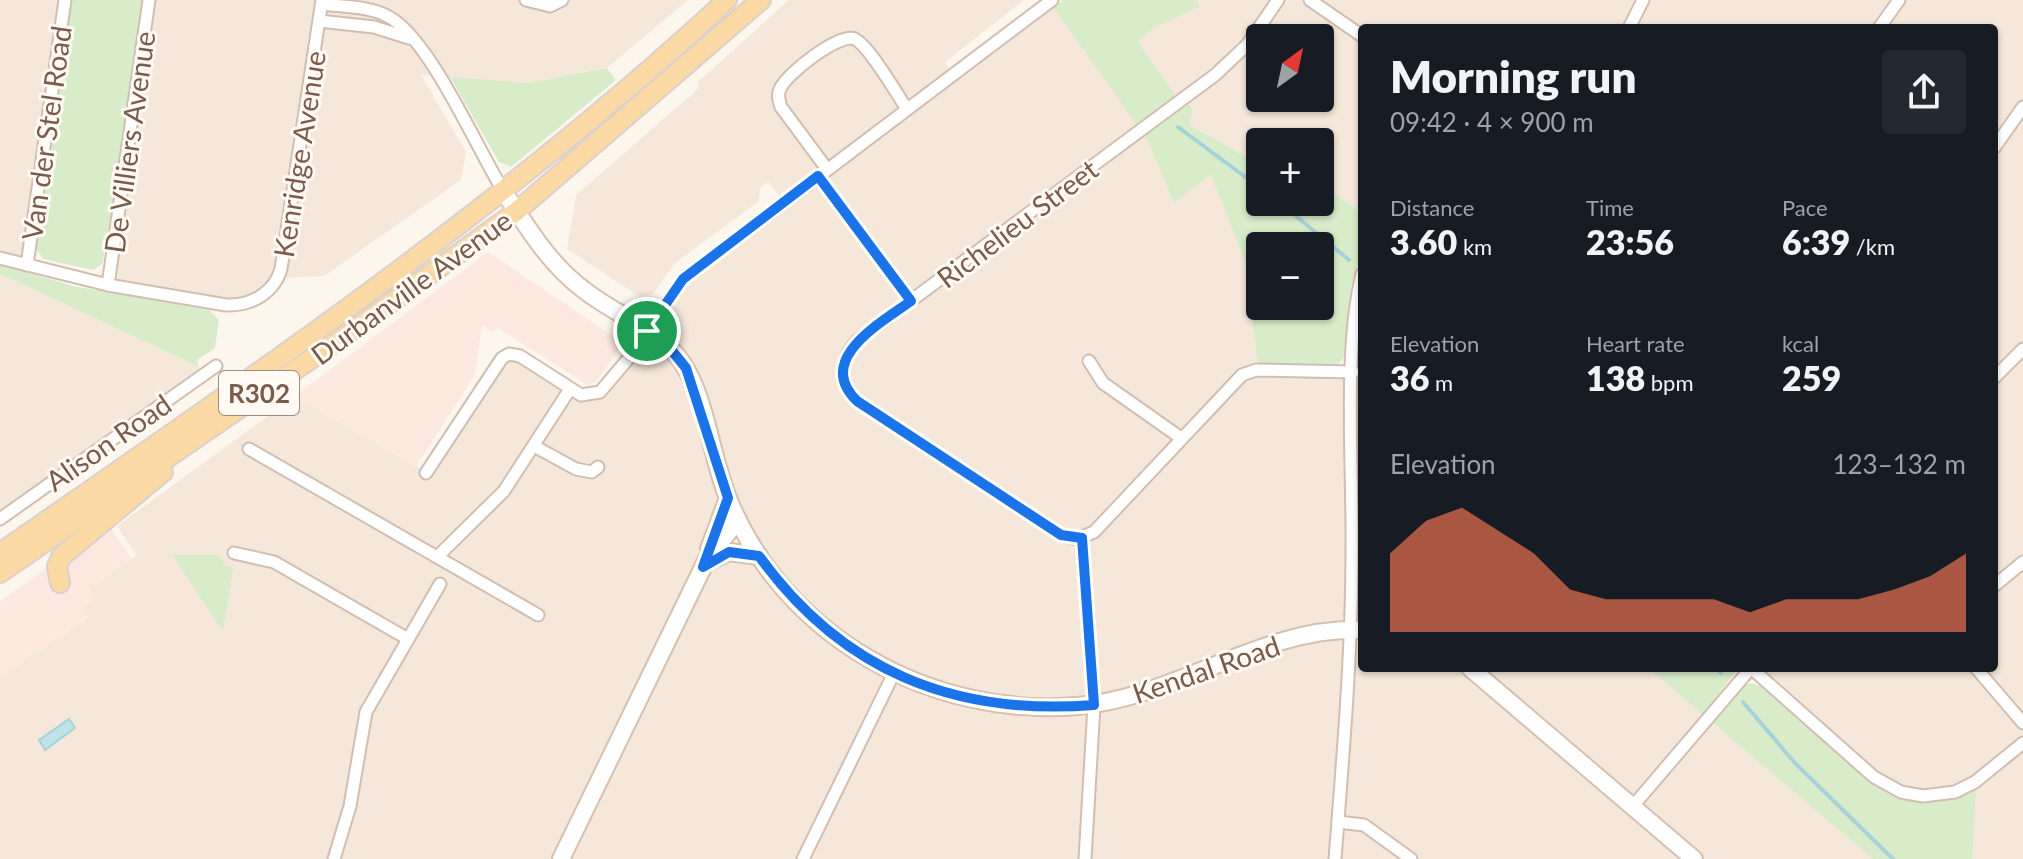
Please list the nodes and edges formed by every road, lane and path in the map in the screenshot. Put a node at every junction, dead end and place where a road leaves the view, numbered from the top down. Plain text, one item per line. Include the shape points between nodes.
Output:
1 (65, 0) edge
2 (149, 0) edge
3 (526, 0) edge
4 (562, 0) edge
5 (727, 0) edge
6 (761, 0) edge
7 (1052, 0) edge
8 (1278, 0) edge
9 (1310, 0) edge
10 (1643, 0) edge
11 (1899, 0) edge
12 (322, 2) edge
13 (319, 21) junction
14 (1631, 24) edge
15 (1882, 24) edge
16 (1358, 33) edge
17 (413, 40) junction
18 (2023, 107) edge
19 (907, 109) junction
20 (1998, 142) edge
21 (822, 173) junction
22 (504, 192) junction
23 (517, 211) junction
24 (0, 258) edge
25 (27, 265) junction
26 (108, 285) junction
27 (1358, 291) edge
28 (911, 301) junction
29 (647, 331) junction
30 (2023, 349) edge
31 (1089, 361) dead end
32 (216, 366) dead end
33 (1353, 372) junction
34 (1998, 374) edge
35 (570, 389) junction
36 (211, 425) junction
37 (1181, 438) junction
38 (534, 446) junction
39 (249, 449) dead end
40 (598, 467) dead end
41 (426, 473) dead end
42 (728, 498) junction
43 (0, 519) edge
44 (738, 520) junction
45 (1082, 538) junction
46 (0, 553) edge
47 (234, 553) dead end
48 (759, 556) junction
49 (437, 557) junction
50 (2023, 562) edge
51 (705, 563) junction
52 (0, 573) edge
53 (60, 583) dead end
54 (1998, 583) edge
55 (440, 584) dead end
56 (538, 615) dead end
57 (1357, 630) edge
58 (408, 639) junction
59 (1475, 672) edge
60 (1748, 672) edge
61 (1756, 672) edge
62 (1979, 672) edge
63 (894, 673) junction
64 (1094, 705) junction
65 (2023, 723) edge
66 (2023, 743) edge
67 (1633, 806) junction
68 (1338, 822) junction
69 (334, 859) edge
70 (561, 859) edge
71 (803, 859) edge
72 (1085, 859) edge
73 (1335, 859) edge
74 (1411, 859) edge
75 (1694, 859) edge

1 - 25 street, Van der Stel Road
2 - 26 street, De Villiers Avenue
3 - 4 street via 550,6
5 - 22 main road, Durbanville Avenue / R302
6 - 23 main road, Durbanville Avenue / R302
7 - 19 street
8 - 28 street, Richelieu Street via 1247,45 1215,75
9 - 16 street
10 - 14 street
11 - 15 street
12 - 13 street, Kenridge Avenue
12 - 17 street, Kendal Road via 384,14
13 - 17 street via 374,27
13 - 26 street, Kenridge Avenue via 281,269 274,285 257,298 226,305
17 - 22 street, Kendal Road
18 - 20 street
19 - 21 street
19 - 21 street via 858,41 833,41 785,81 778,96
21 - 28 street
21 - 29 street via 683,279
22 - 23 street, Kendal Road
22 - 46 main road, Durbanville Avenue / R302
23 - 29 street, Kendal Road via 575,283
23 - 36 main road, Durbanville Avenue / R302
24 - 25 street
25 - 26 street
27 - 33 street
28 - 45 street, Richelieu Street via 848,352 843,375 851,395 1061,535
29 - 35 street via 600,392 586,396
29 - 42 street, Kendal Road via 686,368
30 - 34 street
31 - 37 street via 1103,383
32 - 43 street, Alison Road
33 - 37 street via 1247,373
33 - 57 street
35 - 38 street
35 - 41 street via 520,356 506,355
36 - 52 main road, Durbanville Avenue / R302
36 - 53 main road via 182,457 65,553 57,566
37 - 45 street via 1094,532
38 - 40 street via 576,469 592,472
38 - 49 street via 504,491
39 - 49 street
42 - 44 street, Kendal Road
42 - 51 street
44 - 48 street, Kendal Road
44 - 51 street
45 - 64 street
47 - 58 street via 274,562
48 - 51 street via 729,552
48 - 63 street, Kendal Road via 822,626
49 - 56 street
50 - 54 street
51 - 70 street
55 - 58 street
57 - 64 street, Kendal Road via 1301,636
57 - 68 street
58 - 69 street via 364,718 350,806
59 - 67 street
60 - 67 street
61 - 66 street via 1874,777 1901,792 1955,792
62 - 65 street
63 - 64 street, Kendal Road via 933,690 996,704
63 - 71 street
64 - 72 street
67 - 75 street
68 - 73 street
68 - 74 street via 1364,825

